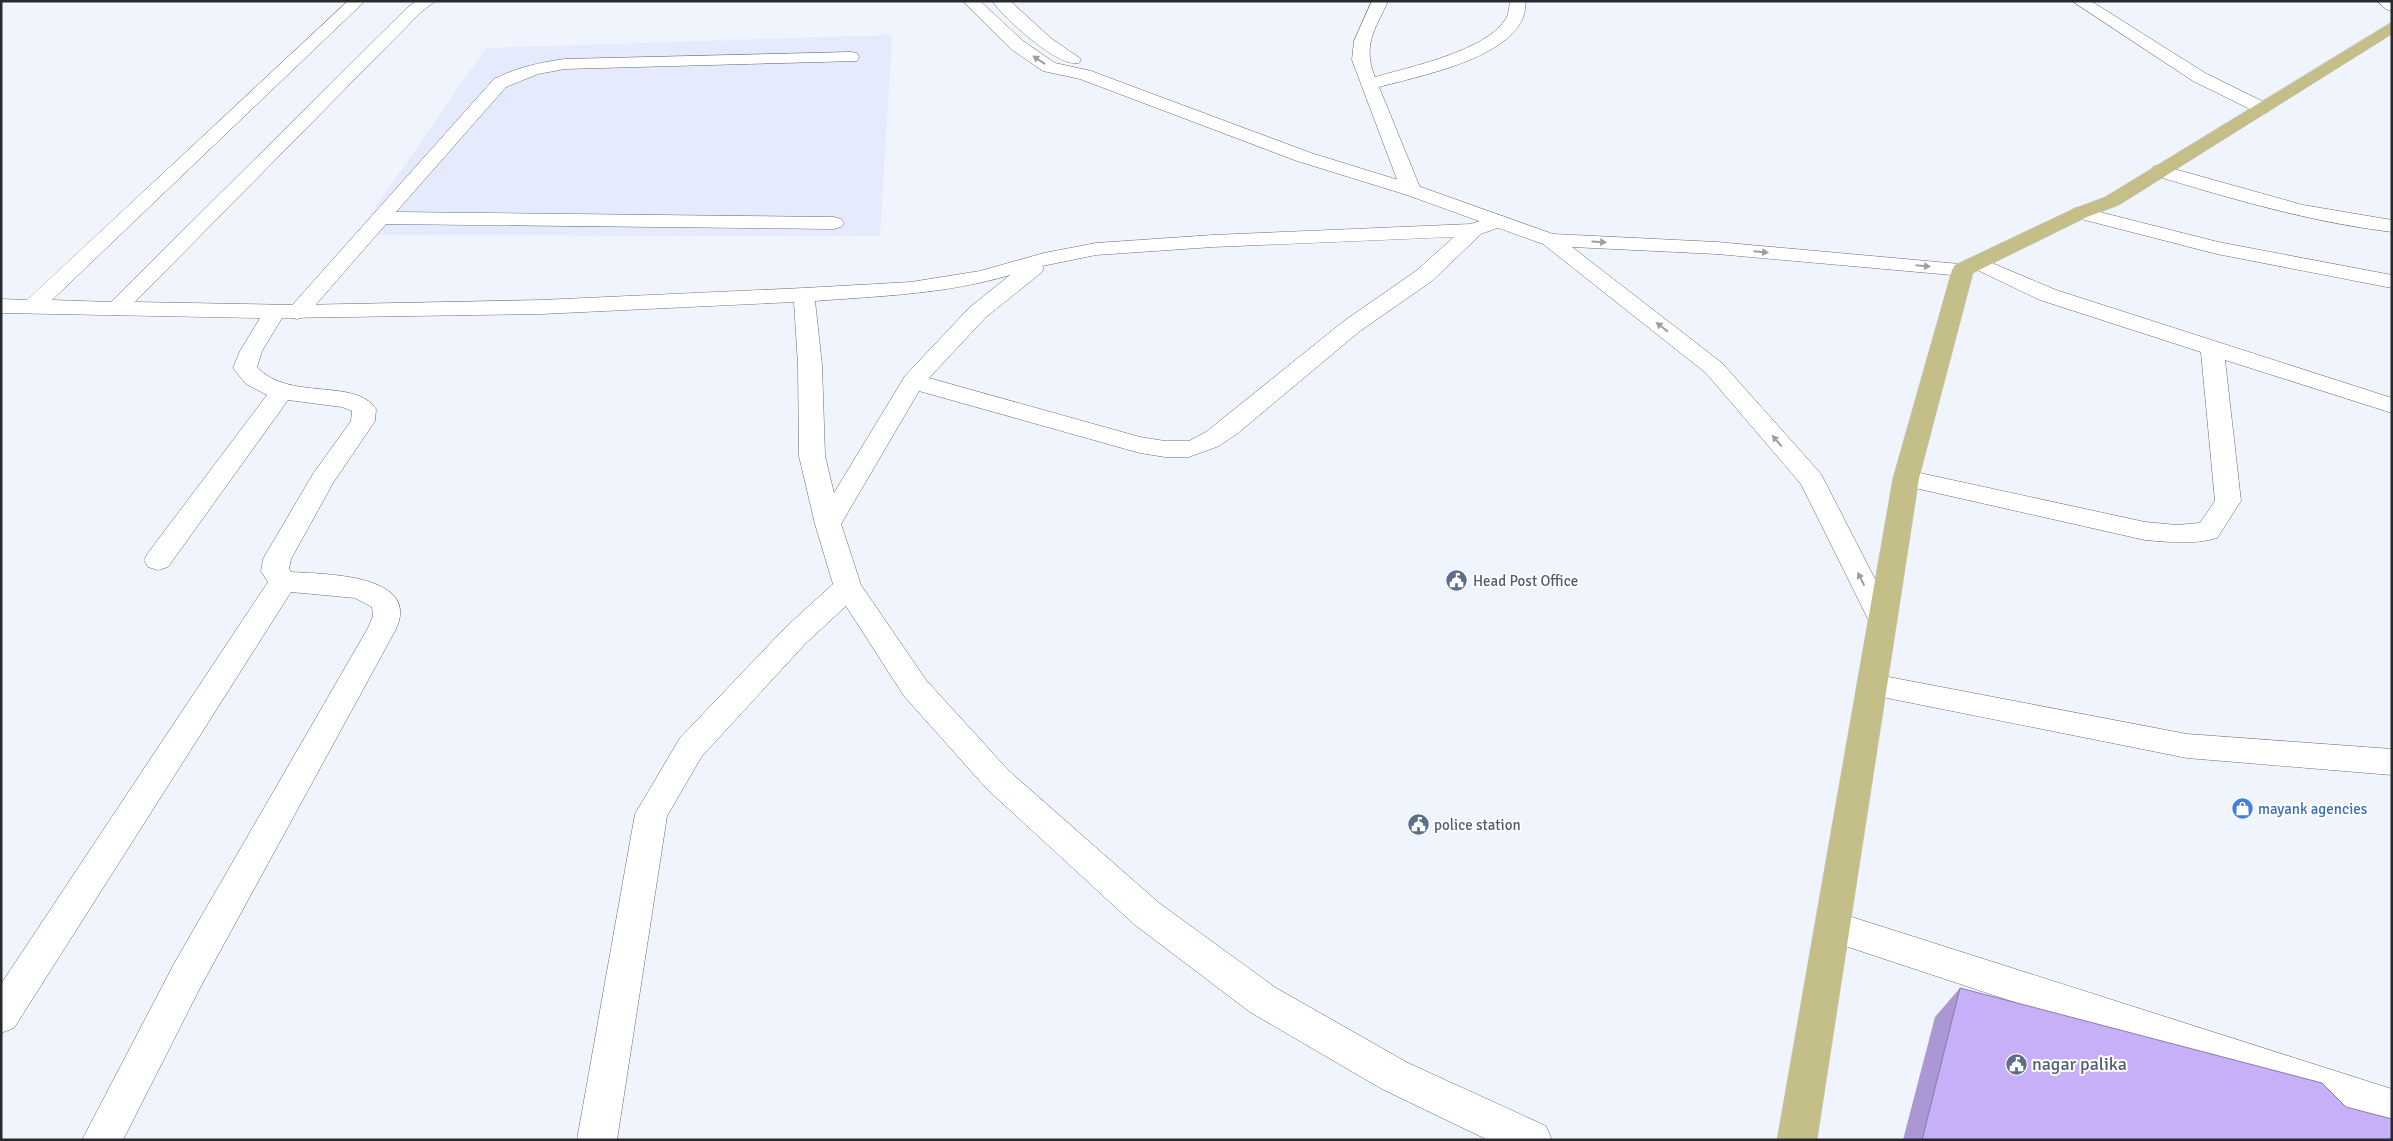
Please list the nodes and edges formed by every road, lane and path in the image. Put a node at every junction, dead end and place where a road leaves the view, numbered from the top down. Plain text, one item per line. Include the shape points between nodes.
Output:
1 (357, 1) edge
2 (427, 1) edge
3 (971, 1) edge
4 (1000, 1) edge
5 (1380, 1) edge
6 (1518, 1) edge
7 (2080, 1) edge
8 (2386, 1) edge
9 (2392, 6) edge
10 (2392, 27) edge
11 (850, 57) dead end
12 (1085, 75) junction
13 (1369, 84) junction
14 (2262, 108) junction
15 (2160, 171) junction
16 (1411, 190) junction
17 (2080, 213) junction
18 (381, 218) junction
19 (1498, 221) junction
20 (834, 223) dead end
21 (2392, 226) edge
22 (1474, 230) junction
23 (1550, 240) junction
24 (1044, 259) junction
25 (1971, 266) junction
26 (2392, 282) edge
27 (804, 295) junction
28 (1, 306) edge
29 (31, 308) junction
30 (116, 310) junction
31 (286, 312) junction
32 (2212, 347) junction
33 (913, 381) junction
34 (282, 391) junction
35 (2392, 406) edge
36 (1906, 478) junction
37 (828, 524) junction
38 (158, 560) dead end
39 (283, 582) junction
40 (848, 587) junction
41 (1883, 622) junction
42 (1873, 685) junction
43 (2388, 769) edge
44 (1833, 927) junction
45 (1, 1016) edge
46 (2392, 1108) edge
47 (102, 1140) edge
48 (597, 1140) edge
49 (1532, 1140) edge
50 (1797, 1140) edge

1 - 29 street
2 - 30 street via 413,11
12 -> 3 street via 1049,67 1017,45
4 - 12 street via 1046,43 1073,59
5 - 13 street via 1362,42 1360,60
6 - 13 street via 1514,20 1498,38 1459,58
7 - 14 street via 2199,77
8 - 9 street
10 - 14 main road
11 - 18 street via 565,64 518,73 500,84
12 - 16 street via 1304,157
13 - 16 street
14 - 15 main road
15 - 17 main road via 2112,200
15 - 21 street via 2269,205 2318,216
16 - 19 street
17 - 25 main road
17 - 26 street via 2217,248
18 - 20 street
18 - 31 street
19 - 22 street
19 - 23 street
22 - 24 street via 1213,241 1096,249
22 - 33 street via 1424,276 1352,326 1229,428 1191,449 1143,445 1007,411
23 -> 25 street
41 -> 23 street via 1812,480 1714,368
24 - 27 street via 982,277 912,288
24 - 33 street via 978,312
25 - 32 street via 2048,295
25 - 36 main road
27 - 31 street via 541,308
27 - 37 street via 810,365 812,456
28 - 29 street
29 - 30 street
30 - 31 street
31 - 34 street via 251,352 245,368 252,379
32 - 35 street
32 - 36 street via 2228,501 2208,532 2145,531
33 - 37 street
34 - 38 street
34 - 39 street via 356,402 364,410 363,421 356,434 322,480 277,559 275,572
36 - 41 main road
37 - 40 street
39 - 45 street
39 - 47 street via 368,591 382,598 388,609 384,625 188,974
40 - 48 street via 796,635 691,747 651,814
40 - 49 street via 915,688 998,780 1147,914 1263,1000 1395,1076
41 - 42 main road
42 - 43 street via 2187,746
42 - 44 main road
44 - 46 street
44 - 50 main road

